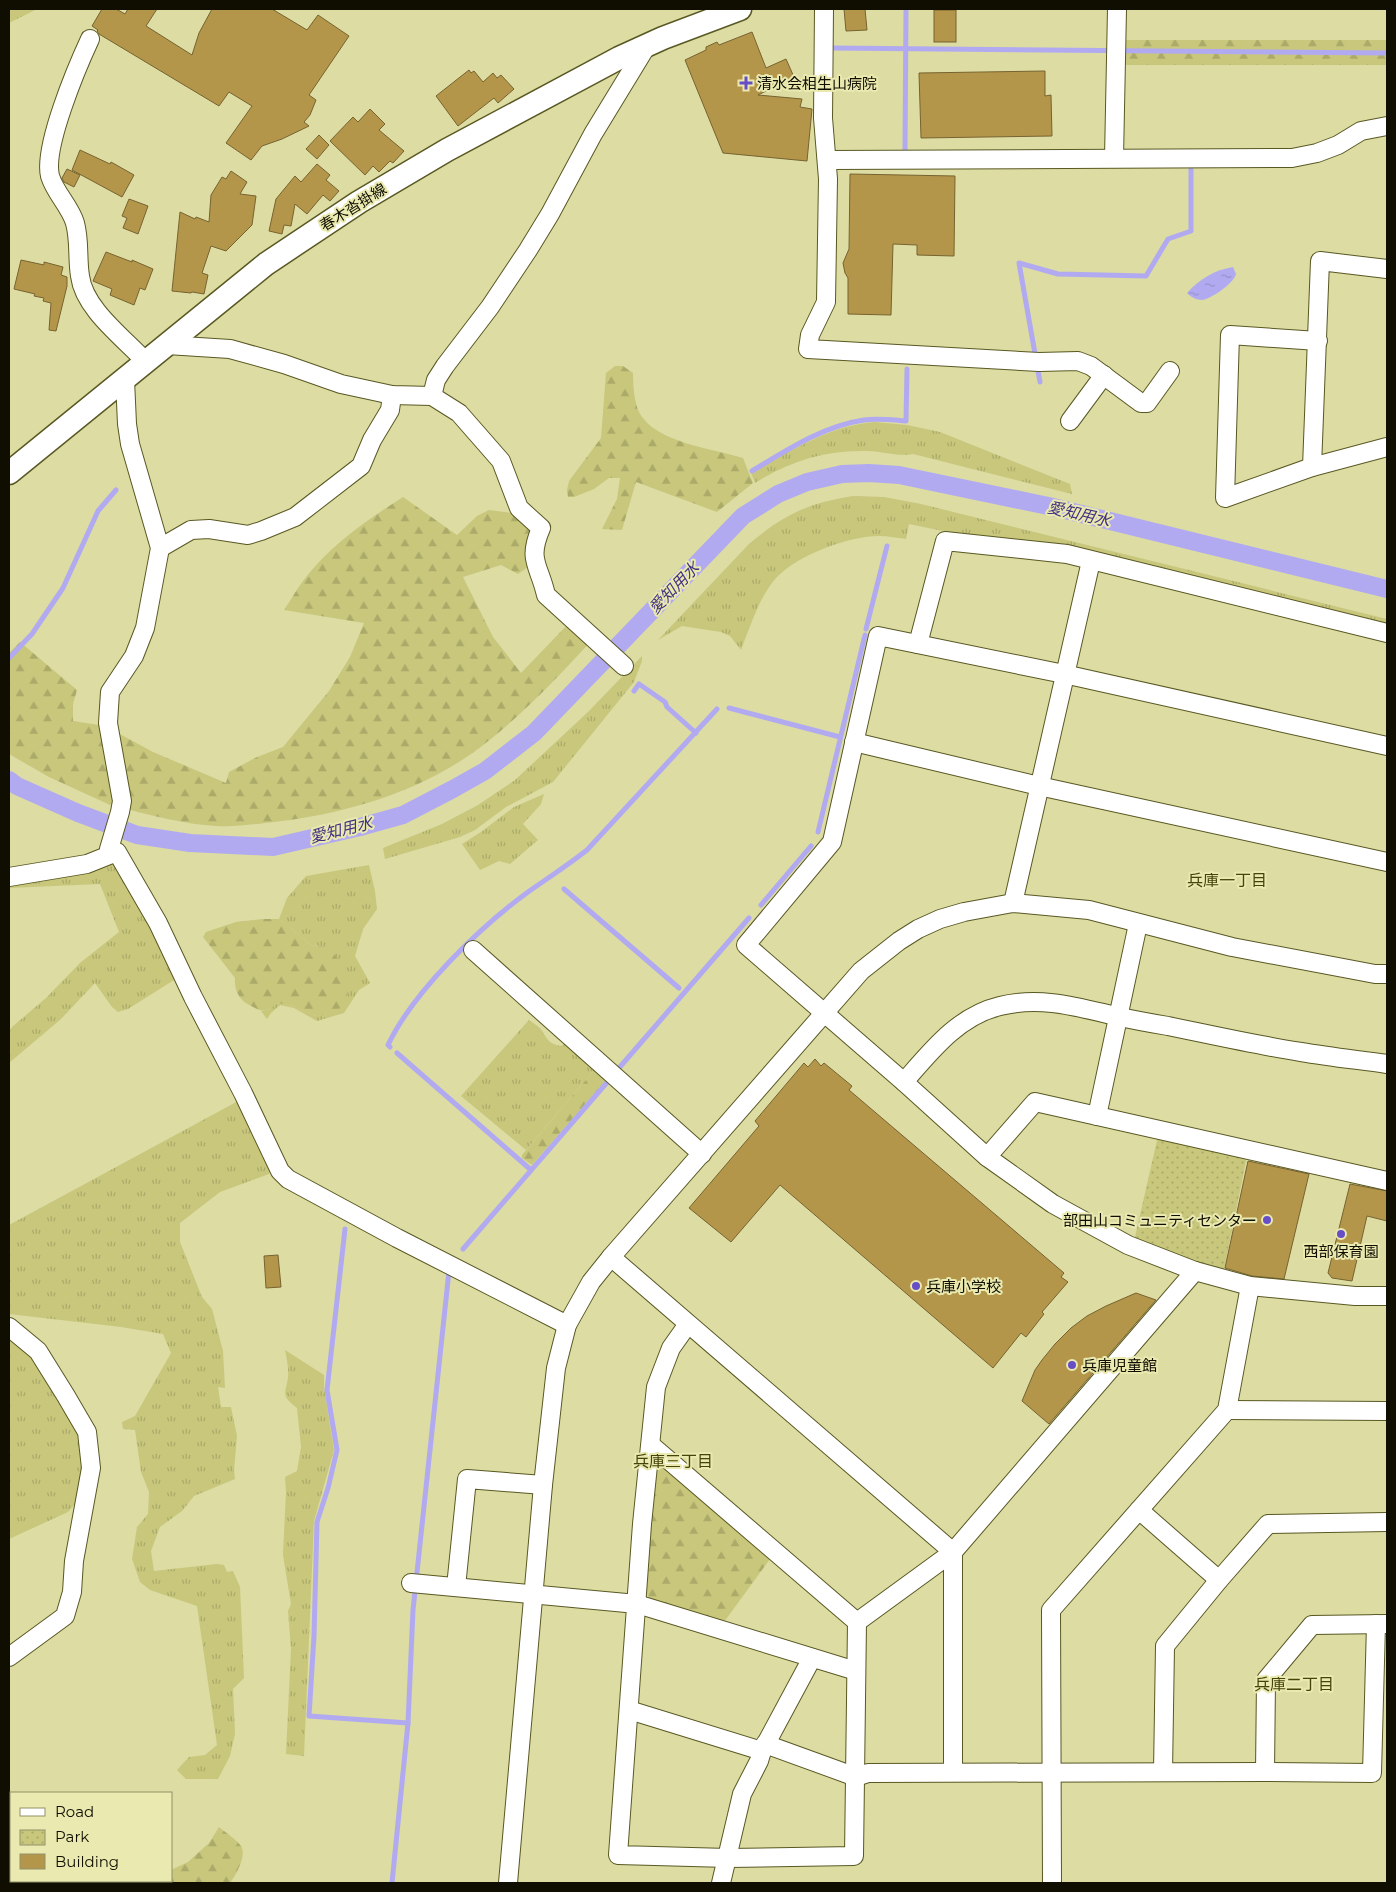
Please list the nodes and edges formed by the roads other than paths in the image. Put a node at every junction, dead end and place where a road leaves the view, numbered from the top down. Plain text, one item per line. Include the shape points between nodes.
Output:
1 (740, 9) edge
2 (824, 9) edge
3 (1118, 9) edge
4 (90, 39) dead end
5 (646, 47) junction
6 (1387, 126) edge
7 (1114, 158) junction
8 (826, 160) junction
9 (1387, 269) edge
10 (1318, 341) junction
11 (167, 345) junction
12 (146, 362) junction
13 (1170, 371) dead end
14 (1104, 375) junction
15 (125, 380) junction
16 (392, 395) junction
17 (432, 396) junction
18 (1070, 421) dead end
19 (1387, 447) edge
20 (1312, 467) junction
21 (9, 473) edge
22 (160, 548) junction
23 (1091, 561) junction
24 (1387, 633) edge
25 (918, 644) junction
26 (624, 666) dead end
27 (1064, 674) junction
28 (854, 742) junction
29 (1387, 746) edge
30 (1039, 786) junction
31 (109, 849) dead end
32 (1387, 862) edge
33 (9, 877) edge
34 (1013, 903) junction
35 (1138, 924) junction
36 (473, 950) dead end
37 (1387, 974) edge
38 (824, 1012) junction
39 (1117, 1016) junction
40 (1387, 1064) edge
41 (904, 1082) junction
42 (1096, 1116) junction
43 (702, 1154) junction
44 (987, 1157) junction
45 (1387, 1181) edge
46 (611, 1257) junction
47 (1195, 1272) junction
48 (1250, 1286) junction
49 (1387, 1296) edge
50 (688, 1324) junction
51 (567, 1325) junction
52 (9, 1327) edge
53 (1226, 1410) junction
54 (1387, 1411) edge
55 (651, 1445) junction
56 (543, 1485) junction
57 (1139, 1510) junction
58 (1387, 1522) edge
59 (953, 1552) junction
60 (1219, 1580) junction
61 (416, 1584) dead end
62 (456, 1587) junction
63 (534, 1594) junction
64 (637, 1604) junction
65 (857, 1622) junction
66 (1382, 1624) edge
67 (9, 1657) edge
68 (812, 1658) junction
69 (856, 1670) junction
70 (629, 1710) junction
71 (764, 1748) junction
72 (952, 1772) junction
73 (1163, 1772) junction
74 (1265, 1772) junction
75 (1051, 1773) junction
76 (856, 1777) junction
77 (728, 1858) junction
78 (9, 1880) edge
79 (10, 1883) edge
80 (508, 1883) edge
81 (721, 1883) edge
82 (1052, 1883) edge

1 - 5 main road, 春木沓掛線
2 - 8 street
3 - 7 street
4 - 12 street via 74,73 56,130 49,154 50,176 74,220 79,239 80,276 90,303
5 - 11 main road, 春木沓掛線 via 539,100 359,202 266,264
5 - 17 street via 532,243 436,380
6 - 7 street via 1361,131 1317,154 1292,158
7 - 8 street
8 - 14 street via 826,302 810,334 808,349 1039,362 1078,361
9 - 10 street via 1320,261
10 - 20 street
10 - 20 street via 1230,335 1225,498
11 - 12 main road, 春木沓掛線
11 - 16 street via 230,349 341,384
12 - 15 main road, 春木沓掛線
13 - 14 street via 1148,403 1141,403
14 - 18 street
15 - 21 main road, 春木沓掛線
15 - 22 street via 130,444
16 - 17 street
16 - 22 street via 390,410 361,466 295,517 248,535 209,528 191,530
17 - 26 street via 459,413 501,461 519,508 541,528 533,555 546,595
19 - 20 street
22 - 31 street via 145,628 134,656 110,692 108,723 122,801
23 - 24 street
23 - 25 street via 1067,554 945,541
23 - 27 street
25 - 27 street
25 - 28 street via 878,636
27 - 29 street
27 - 30 street
28 - 30 street
28 - 38 street via 832,842 746,945
30 - 32 street
30 - 34 street
33 - 51 street via 87,864 117,852 158,924 280,1171 288,1179 396,1238
34 - 35 street via 1089,910
34 - 38 street via 964,912 918,929 879,955
35 - 37 street via 1232,946
35 - 39 street
36 - 43 street
38 - 41 street
38 - 43 street
39 - 40 street via 1301,1052
39 - 41 street via 1055,1002 999,1006 951,1031
39 - 42 street
41 - 44 street
42 - 44 street via 1035,1102
42 - 45 street
43 - 46 street
44 - 47 street via 1054,1204 1128,1245
46 - 50 street
46 - 51 street via 591,1282
47 - 48 street
47 - 59 street
48 - 49 street
48 - 53 street
50 - 55 street via 670,1348 656,1387
50 - 59 street
51 - 56 street via 556,1368
52 - 67 street via 38,1351 66,1396 86,1432 91,1468 74,1561 72,1592 65,1616
53 - 54 street
53 - 57 street
55 - 64 street
55 - 65 street
56 - 62 street via 467,1479
56 - 63 street
57 - 60 street
57 - 75 street via 1051,1610
58 - 60 street via 1268,1524
59 - 65 street
59 - 72 street
60 - 73 street via 1165,1646
61 - 62 street
62 - 63 street
63 - 64 street
63 - 80 street
64 - 68 street
64 - 70 street
65 - 69 street
66 - 74 street via 1312,1624 1266,1680
66 - 74 street via 1372,1773
68 - 69 street
68 - 71 street
69 - 76 street
70 - 71 street
70 - 77 street via 618,1856
71 - 76 street
71 - 77 street via 742,1794
72 - 75 street
72 - 76 street via 868,1773
73 - 74 street
73 - 75 street
75 - 82 street
76 - 77 street via 854,1856
77 - 81 street
78 - 79 street

